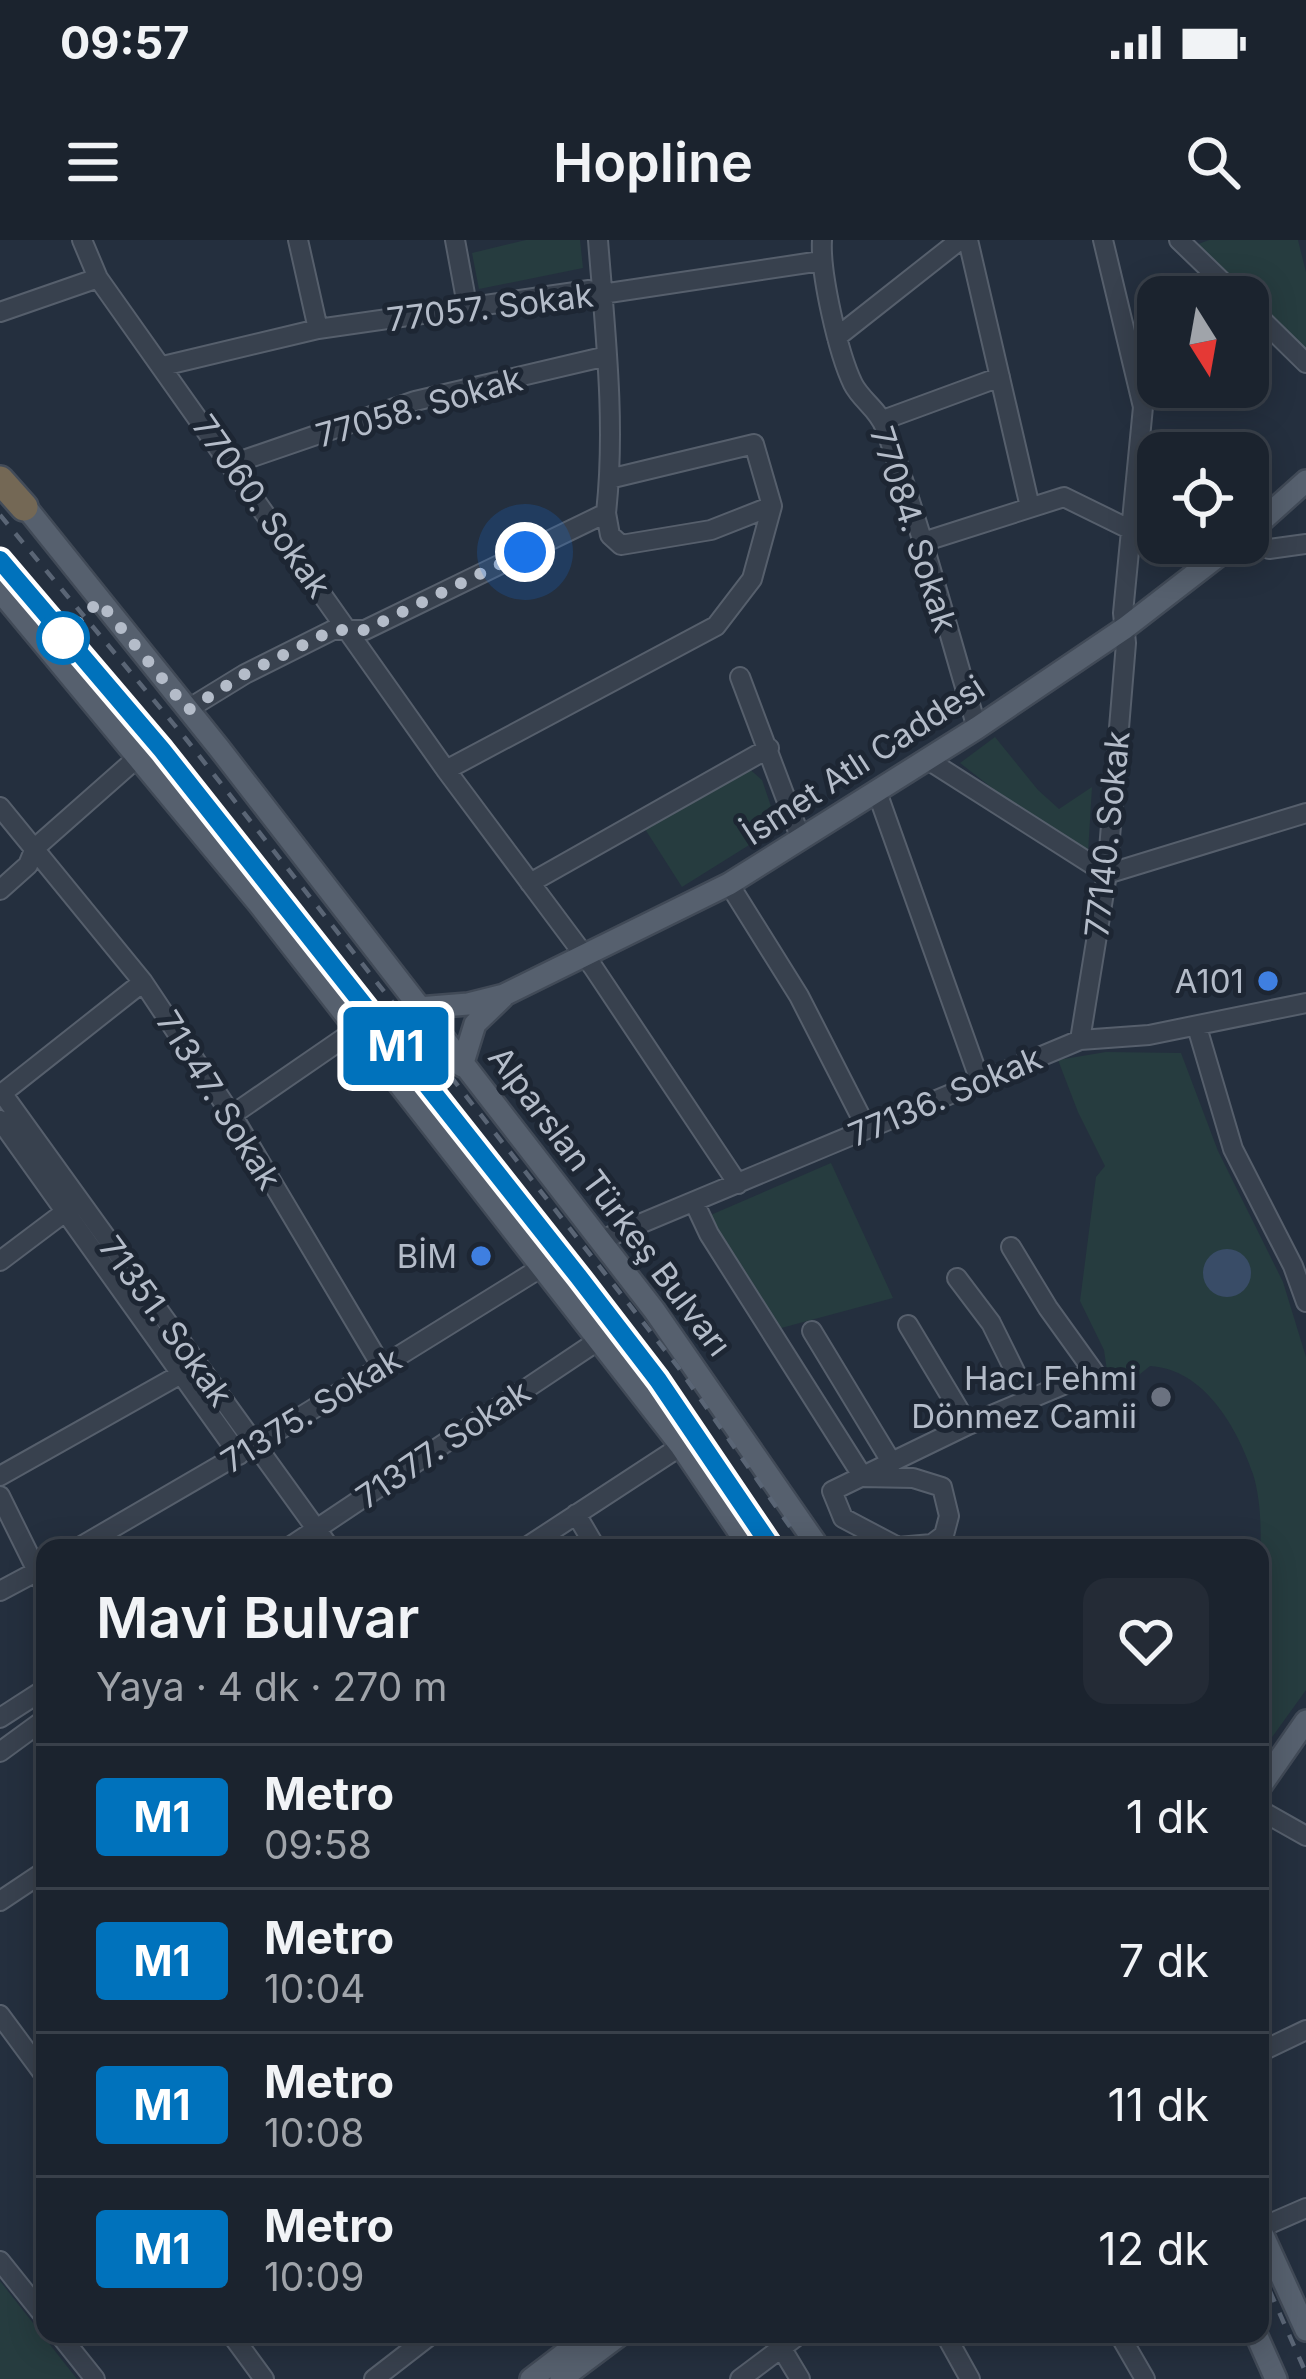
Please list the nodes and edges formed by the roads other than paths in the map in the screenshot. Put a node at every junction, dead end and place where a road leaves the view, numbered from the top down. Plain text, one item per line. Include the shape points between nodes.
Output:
1 (82, 240) edge
2 (298, 240) edge
3 (457, 240) edge
4 (598, 240) edge
5 (822, 240) edge
6 (964, 240) edge
7 (1103, 240) edge
8 (1179, 240) edge
9 (821, 261) junction
10 (1216, 276) edge
11 (98, 278) junction
12 (602, 294) junction
13 (466, 305) junction
14 (0, 312) edge
15 (1269, 327) edge
16 (318, 329) junction
17 (837, 337) junction
18 (607, 356) junction
19 (1306, 363) edge
20 (163, 366) junction
21 (1000, 376) junction
22 (883, 420) junction
23 (232, 464) junction
24 (0, 470) edge
25 (609, 479) junction
26 (0, 480) edge
27 (1306, 482) edge
28 (1306, 491) edge
29 (1285, 502) junction
30 (772, 506) junction
31 (23, 507) junction
32 (1030, 507) junction
33 (606, 513) junction
34 (1269, 516) edge
35 (1132, 530) junction
36 (923, 542) junction
37 (1306, 544) edge
38 (1269, 550) edge
39 (1208, 564) edge
40 (0, 591) edge
41 (1125, 628) junction
42 (349, 630) junction
43 (740, 677) dead end
44 (188, 710) junction
45 (977, 728) junction
46 (769, 748) junction
47 (137, 758) junction
48 (928, 760) junction
49 (446, 770) junction
50 (877, 792) junction
51 (0, 807) edge
52 (1306, 813) edge
53 (802, 839) junction
54 (35, 848) junction
55 (1107, 874) junction
56 (530, 884) junction
57 (730, 884) junction
58 (0, 890) edge
59 (586, 956) junction
60 (143, 982) junction
61 (504, 995) junction
62 (1306, 1004) edge
63 (418, 1008) junction
64 (1197, 1027) junction
65 (354, 1031) junction
66 (1080, 1040) junction
67 (462, 1066) junction
68 (980, 1081) junction
69 (1, 1094) edge
70 (232, 1115) junction
71 (0, 1120) edge
72 (867, 1129) junction
73 (738, 1184) junction
74 (694, 1202) junction
75 (65, 1212) junction
76 (599, 1241) junction
77 (1011, 1247) dead end
78 (0, 1261) edge
79 (1300, 1264) edge
80 (542, 1267) junction
81 (957, 1278) dead end
82 (1306, 1302) edge
83 (908, 1325) dead end
84 (812, 1330) dead end
85 (599, 1340) junction
86 (382, 1366) junction
87 (181, 1374) junction
88 (1029, 1400) junction
89 (968, 1425) junction
90 (681, 1446) junction
91 (247, 1450) junction
92 (892, 1463) junction
93 (0, 1476) edge
94 (863, 1478) junction
95 (0, 1496) edge
96 (576, 1514) junction
97 (316, 1528) junction
98 (94, 1539) edge
99 (301, 1539) edge
100 (324, 1539) edge
101 (538, 1539) edge
102 (591, 1539) edge
103 (744, 1539) edge
104 (814, 1539) edge
105 (883, 1539) edge
106 (939, 1539) edge
107 (36, 1564) edge
108 (36, 1577) edge
109 (0, 1591) edge
110 (36, 1695) edge
111 (0, 1718) edge
112 (1306, 1721) edge
113 (36, 1726) edge
114 (0, 1752) edge
115 (1269, 1774) edge
116 (1269, 1815) edge
117 (1306, 1836) edge
118 (36, 1877) edge
119 (0, 1900) edge
120 (0, 2015) edge
121 (1306, 2030) edge
122 (1269, 2048) edge
123 (36, 2063) edge
124 (1306, 2208) edge
125 (1269, 2224) edge
126 (1269, 2248) edge
127 (0, 2261) edge
128 (36, 2306) edge
129 (1306, 2330) edge
130 (66, 2343) edge
131 (238, 2343) edge
132 (420, 2343) edge
133 (578, 2343) edge
134 (609, 2343) edge
135 (775, 2343) edge
136 (778, 2343) edge
137 (950, 2343) edge
138 (1124, 2343) edge
139 (1260, 2343) edge
140 (95, 2379) edge
141 (264, 2379) edge
142 (374, 2379) edge
143 (531, 2379) edge
144 (561, 2379) edge
145 (740, 2379) edge
146 (800, 2379) edge
147 (970, 2379) edge
148 (1145, 2379) edge
149 (1276, 2379) edge

1 - 11 street, 77060. Sokak
2 - 16 street
3 - 13 street
4 - 12 street
5 - 9 street, 77084. Sokak
6 - 17 street
6 - 21 street
7 - 35 street, 77140. Sokak via 1143,407
8 - 10 street
9 - 12 street, 77057. Sokak
9 - 17 street, 77084. Sokak
11 - 14 street
11 - 20 street, 77060. Sokak
12 - 13 street, 77057. Sokak
12 - 18 street
13 - 16 street, 77057. Sokak
15 - 19 street
16 - 20 street, 77057. Sokak
17 - 22 street, 77084. Sokak via 853,386
18 - 23 street, 77058. Sokak via 415,401
18 - 25 street
20 - 23 street, 77060. Sokak
21 - 22 street
21 - 32 street
22 - 36 street, 77084. Sokak
23 - 42 street, 77060. Sokak
24 - 31 main road, Alparslan Türkeş Bulvarı
25 - 30 street via 754,445
25 - 33 street
26 - 31 highway, Alparslan Türkeş Bulvarı
27 - 29 main road
28 - 29 main road
29 - 34 main road
30 - 33 street via 711,530 621,544
30 - 49 street via 752,578 716,626
31 - 44 main road, Alparslan Türkeş Bulvarı
32 - 35 street via 1064,497
32 - 36 street
33 - 42 street via 365,630
35 - 41 street, 77140. Sokak
36 - 45 street, 77084. Sokak
37 - 38 street
39 - 41 main road, İsmet Atlı Caddesi
40 - 47 main road
41 - 45 main road, İsmet Atlı Caddesi
41 - 55 street, 77140. Sokak
42 - 44 street via 333,630
42 - 49 street, 77060. Sokak
43 - 46 street
44 - 63 main road, Alparslan Türkeş Bulvarı
45 - 48 main road, İsmet Atlı Caddesi
46 - 53 street
46 - 56 street
47 - 54 street
47 - 65 main road
48 - 50 main road, İsmet Atlı Caddesi
48 - 55 street
49 - 56 street, 77060. Sokak
50 - 53 main road, İsmet Atlı Caddesi
50 - 68 street
51 - 54 street, 71347. Sokak
52 - 55 street
53 - 57 main road, İsmet Atlı Caddesi
54 - 58 street
54 - 60 street, 71347. Sokak
55 - 66 street, 77140. Sokak
56 - 59 street, 77060. Sokak
57 - 59 main road, İsmet Atlı Caddesi
57 - 72 street
59 - 61 main road, İsmet Atlı Caddesi
59 - 73 street, 77060. Sokak
60 - 69 street
60 - 70 street, 71347. Sokak
61 - 63 main road
61 - 67 main road via 475,1024
62 - 64 street, 77136. Sokak
63 - 67 main road, Alparslan Türkeş Bulvarı
64 - 66 street, 77136. Sokak
64 - 79 street via 1233,1149
65 - 70 street
65 - 80 main road
66 - 68 street, 77136. Sokak
67 - 76 main road, Alparslan Türkeş Bulvarı
68 - 72 street, 77136. Sokak
69 - 91 street, 71351. Sokak
70 - 86 street, 71347. Sokak
71 - 75 street, 71351. Sokak
72 - 73 street, 77136. Sokak
73 - 74 street, 77136. Sokak
74 - 76 street, 77136. Sokak
74 - 94 street
75 - 78 street
75 - 87 street, 71351. Sokak
76 - 104 main road, Alparslan Türkeş Bulvarı
77 - 88 street via 1094,1372
79 - 82 street
80 - 85 main road
80 - 86 street, 71375. Sokak
81 - 88 street via 991,1323
83 - 89 street
84 - 92 street
85 - 90 main road
85 - 97 street, 71377. Sokak
86 - 91 street, 71375. Sokak
87 - 91 street, 71351. Sokak
87 - 93 street
88 - 89 street
89 - 92 street
90 - 96 street
90 - 103 main road
91 - 97 street, 71351. Sokak
91 - 98 street, 71375. Sokak
92 - 94 street
94 - 105 street via 832,1491 843,1518
94 - 106 street via 942,1487 949,1516
95 - 107 street
96 - 101 street
96 - 102 street
97 - 99 street, 71377. Sokak
97 - 100 street, 71351. Sokak
108 - 109 street
110 - 111 street
112 - 115 main road
113 - 114 street
116 - 117 street
118 - 119 street
120 - 123 street
121 - 122 street
124 - 125 street
126 - 129 main road
127 - 128 street
130 - 140 street
131 - 141 street
132 - 142 street
133 - 143 main road
134 - 144 main road
135 - 145 street
136 - 146 street
137 - 147 street
138 - 148 street
139 - 149 main road

